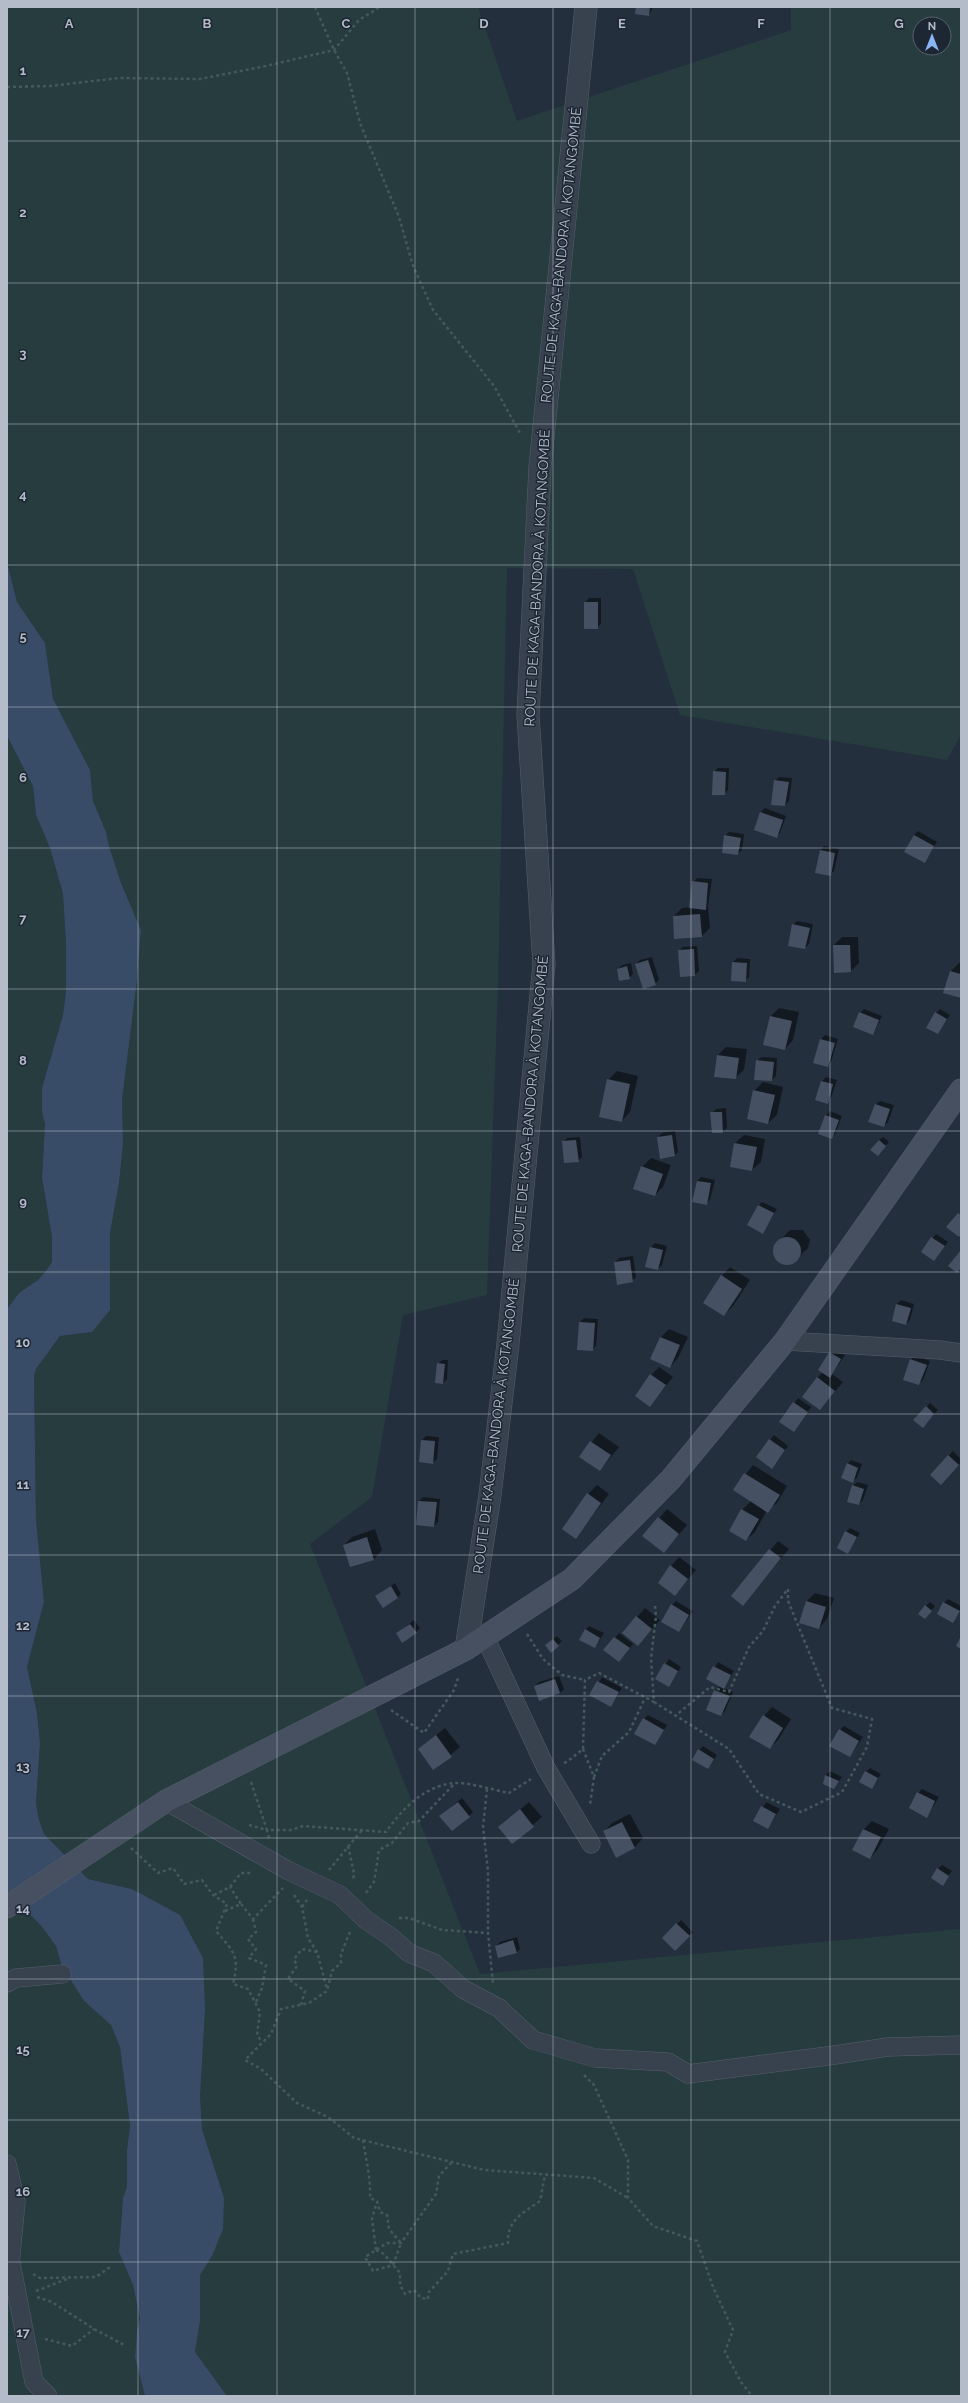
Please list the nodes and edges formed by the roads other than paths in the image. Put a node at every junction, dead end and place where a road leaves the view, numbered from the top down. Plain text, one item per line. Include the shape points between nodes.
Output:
1 (586, 7) edge
2 (961, 1090) edge
3 (785, 1341) junction
4 (961, 1353) edge
5 (484, 1636) junction
6 (466, 1650) junction
7 (166, 1801) junction
8 (587, 1837) road end
9 (7, 1907) edge
10 (62, 1974) dead end
11 (7, 1983) edge
12 (961, 2045) edge
13 (7, 2164) edge
14 (11, 2263) junction
15 (7, 2286) edge
16 (48, 2396) edge

1 - 6 street, ROUTE DE KAGA-BANDORA À KOTANGOMBÉ via 540,467 528,715 544,964 508,1344 490,1495
2 - 3 main road
3 - 4 street
3 - 5 main road via 671,1479 572,1578 517,1617
5 - 6 main road
5 - 8 street via 546,1768
6 - 7 main road
7 - 9 main road
7 - 12 street via 284,1872 346,1900 366,1920 391,1937 409,1954 434,1963 463,1989 500,2008 533,2040 595,2058 668,2062 688,2074 888,2047
10 - 11 street via 16,1978
13 - 14 street via 16,2202
14 - 15 street
14 - 16 street via 34,2382

